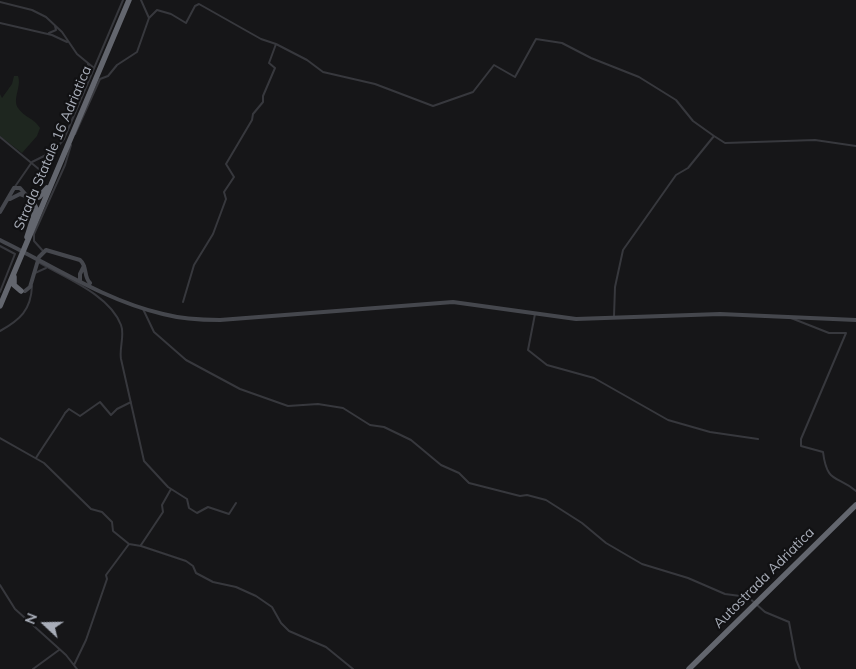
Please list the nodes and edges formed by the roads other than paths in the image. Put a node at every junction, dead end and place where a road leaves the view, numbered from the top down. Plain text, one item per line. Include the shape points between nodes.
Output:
1 (123, 0) edge
2 (128, 0) edge
3 (141, 0) edge
4 (0, 2) edge
5 (149, 18) junction
6 (0, 23) edge
7 (54, 24) junction
8 (44, 32) junction
9 (62, 32) junction
10 (52, 33) junction
11 (54, 35) junction
12 (70, 44) junction
13 (276, 44) junction
14 (97, 61) junction
15 (90, 66) junction
16 (94, 68) junction
17 (90, 76) junction
18 (714, 136) junction
19 (0, 137) edge
20 (856, 146) edge
21 (32, 162) junction
22 (59, 163) junction
23 (46, 175) dead end
24 (21, 176) junction
25 (49, 184) junction
26 (14, 188) junction
27 (20, 188) junction
28 (20, 194) junction
29 (28, 196) junction
30 (8, 200) junction
31 (0, 212) edge
32 (27, 237) junction
33 (0, 240) edge
34 (0, 246) edge
35 (44, 250) junction
36 (20, 258) junction
37 (38, 262) junction
38 (45, 266) junction
39 (84, 266) junction
40 (34, 274) junction
41 (80, 274) junction
42 (85, 275) junction
43 (71, 276) junction
44 (80, 280) junction
45 (32, 284) junction
46 (93, 286) junction
47 (23, 291) junction
48 (0, 292) edge
49 (30, 297) junction
50 (0, 300) edge
51 (183, 302) dead end
52 (0, 308) edge
53 (143, 309) junction
54 (535, 314) junction
55 (614, 318) junction
56 (790, 318) junction
57 (856, 320) edge
58 (0, 331) edge
59 (130, 402) junction
60 (0, 438) edge
61 (758, 439) dead end
62 (36, 458) junction
63 (171, 489) junction
64 (856, 491) edge
65 (236, 503) dead end
66 (856, 506) edge
67 (129, 544) junction
68 (141, 546) junction
69 (0, 585) edge
70 (59, 650) junction
71 (74, 665) junction
72 (33, 669) edge
73 (77, 669) edge
74 (353, 669) edge
75 (689, 669) edge
76 (693, 669) edge
77 (800, 669) edge

1 - 14 street
2 - 22 highway, Strada Statale 16 Adriatica
3 - 5 street
4 - 7 street via 32,10
5 - 13 street via 157,10 171,14 184,24 199,4
5 - 35 street via 137,52 98,82 34,234 34,241
6 - 8 street
7 - 9 street
7 - 10 street via 56,30
8 - 10 street
8 - 11 street
9 - 10 street
9 - 11 street
9 - 12 street
11 - 12 street
12 - 15 street
13 - 18 street via 323,72 375,84 436,106 473,92 494,64 515,77 535,39 562,43 650,83 676,100 693,121
13 - 51 street via 269,63 275,68 263,102 226,164 234,175 224,192 226,199 213,234 190,274
14 - 15 street
14 - 16 street
15 - 16 street
15 - 17 street
16 - 17 street
17 - 21 street via 64,139 50,153
18 - 20 street via 725,143 815,140
18 - 55 street via 688,168 676,175 624,250 615,287
19 - 21 street
21 - 23 street
21 - 24 street
22 - 25 highway, Strada Statale 16 Adriatica
22 - 36 highway, Strada Statale 16 Adriatica
24 - 26 street
24 - 27 street
25 - 29 highway via 41,196
25 - 32 highway, Strada Statale 16 Adriatica
26 - 27 main road
26 - 28 main road
26 - 30 main road
27 - 29 main road
28 - 29 main road
28 - 30 main road
29 - 32 highway via 36,209
30 - 31 main road
32 - 50 highway, Strada Statale 16 Adriatica
33 - 38 main road
34 - 48 street via 16,254
35 - 37 main road
35 - 39 main road via 77,258
36 - 47 highway via 13,282
36 - 52 highway, Strada Statale 16 Adriatica
37 - 38 street
37 - 40 main road
38 - 40 street
38 - 43 main road
38 - 59 street via 101,300 116,316 122,327 119,351
39 - 41 main road
39 - 42 main road
40 - 45 main road
41 - 43 main road
41 - 44 main road
42 - 44 main road
42 - 46 main road
43 - 44 main road
44 - 46 main road
45 - 47 main road
45 - 49 street
46 - 53 main road
47 - 49 street
47 - 52 highway via 8,294
49 - 58 street via 19,320
53 - 54 main road via 177,317 220,320 453,302
53 - 77 street via 154,332 186,360 246,392 288,406 318,404 343,408 370,424 411,440 441,465 461,474 469,482 548,501 606,543 642,564 725,594 751,599 762,610 789,622
54 - 55 main road via 576,319
54 - 61 street via 528,350 544,363 594,378 668,420 710,432
55 - 56 main road via 720,314
56 - 57 main road
56 - 64 street via 829,333 846,333 801,438 801,446 823,452 828,471 834,479
59 - 62 street via 111,414 100,402 80,416 69,409
59 - 63 street via 144,461
60 - 62 street
62 - 67 street via 91,509 102,512 112,522 114,531
63 - 65 street via 187,499 189,508 198,513 208,508 229,514
63 - 68 street via 162,505 163,512
66 - 75 highway, Autostrada Adriatica
66 - 76 highway, Autostrada Adriatica
67 - 68 street
67 - 71 street via 106,575 86,640
68 - 74 street via 189,562 196,573 215,583 250,593 272,607 280,623 289,631 326,647
69 - 70 street via 15,609
70 - 71 street
70 - 72 street
71 - 73 street

